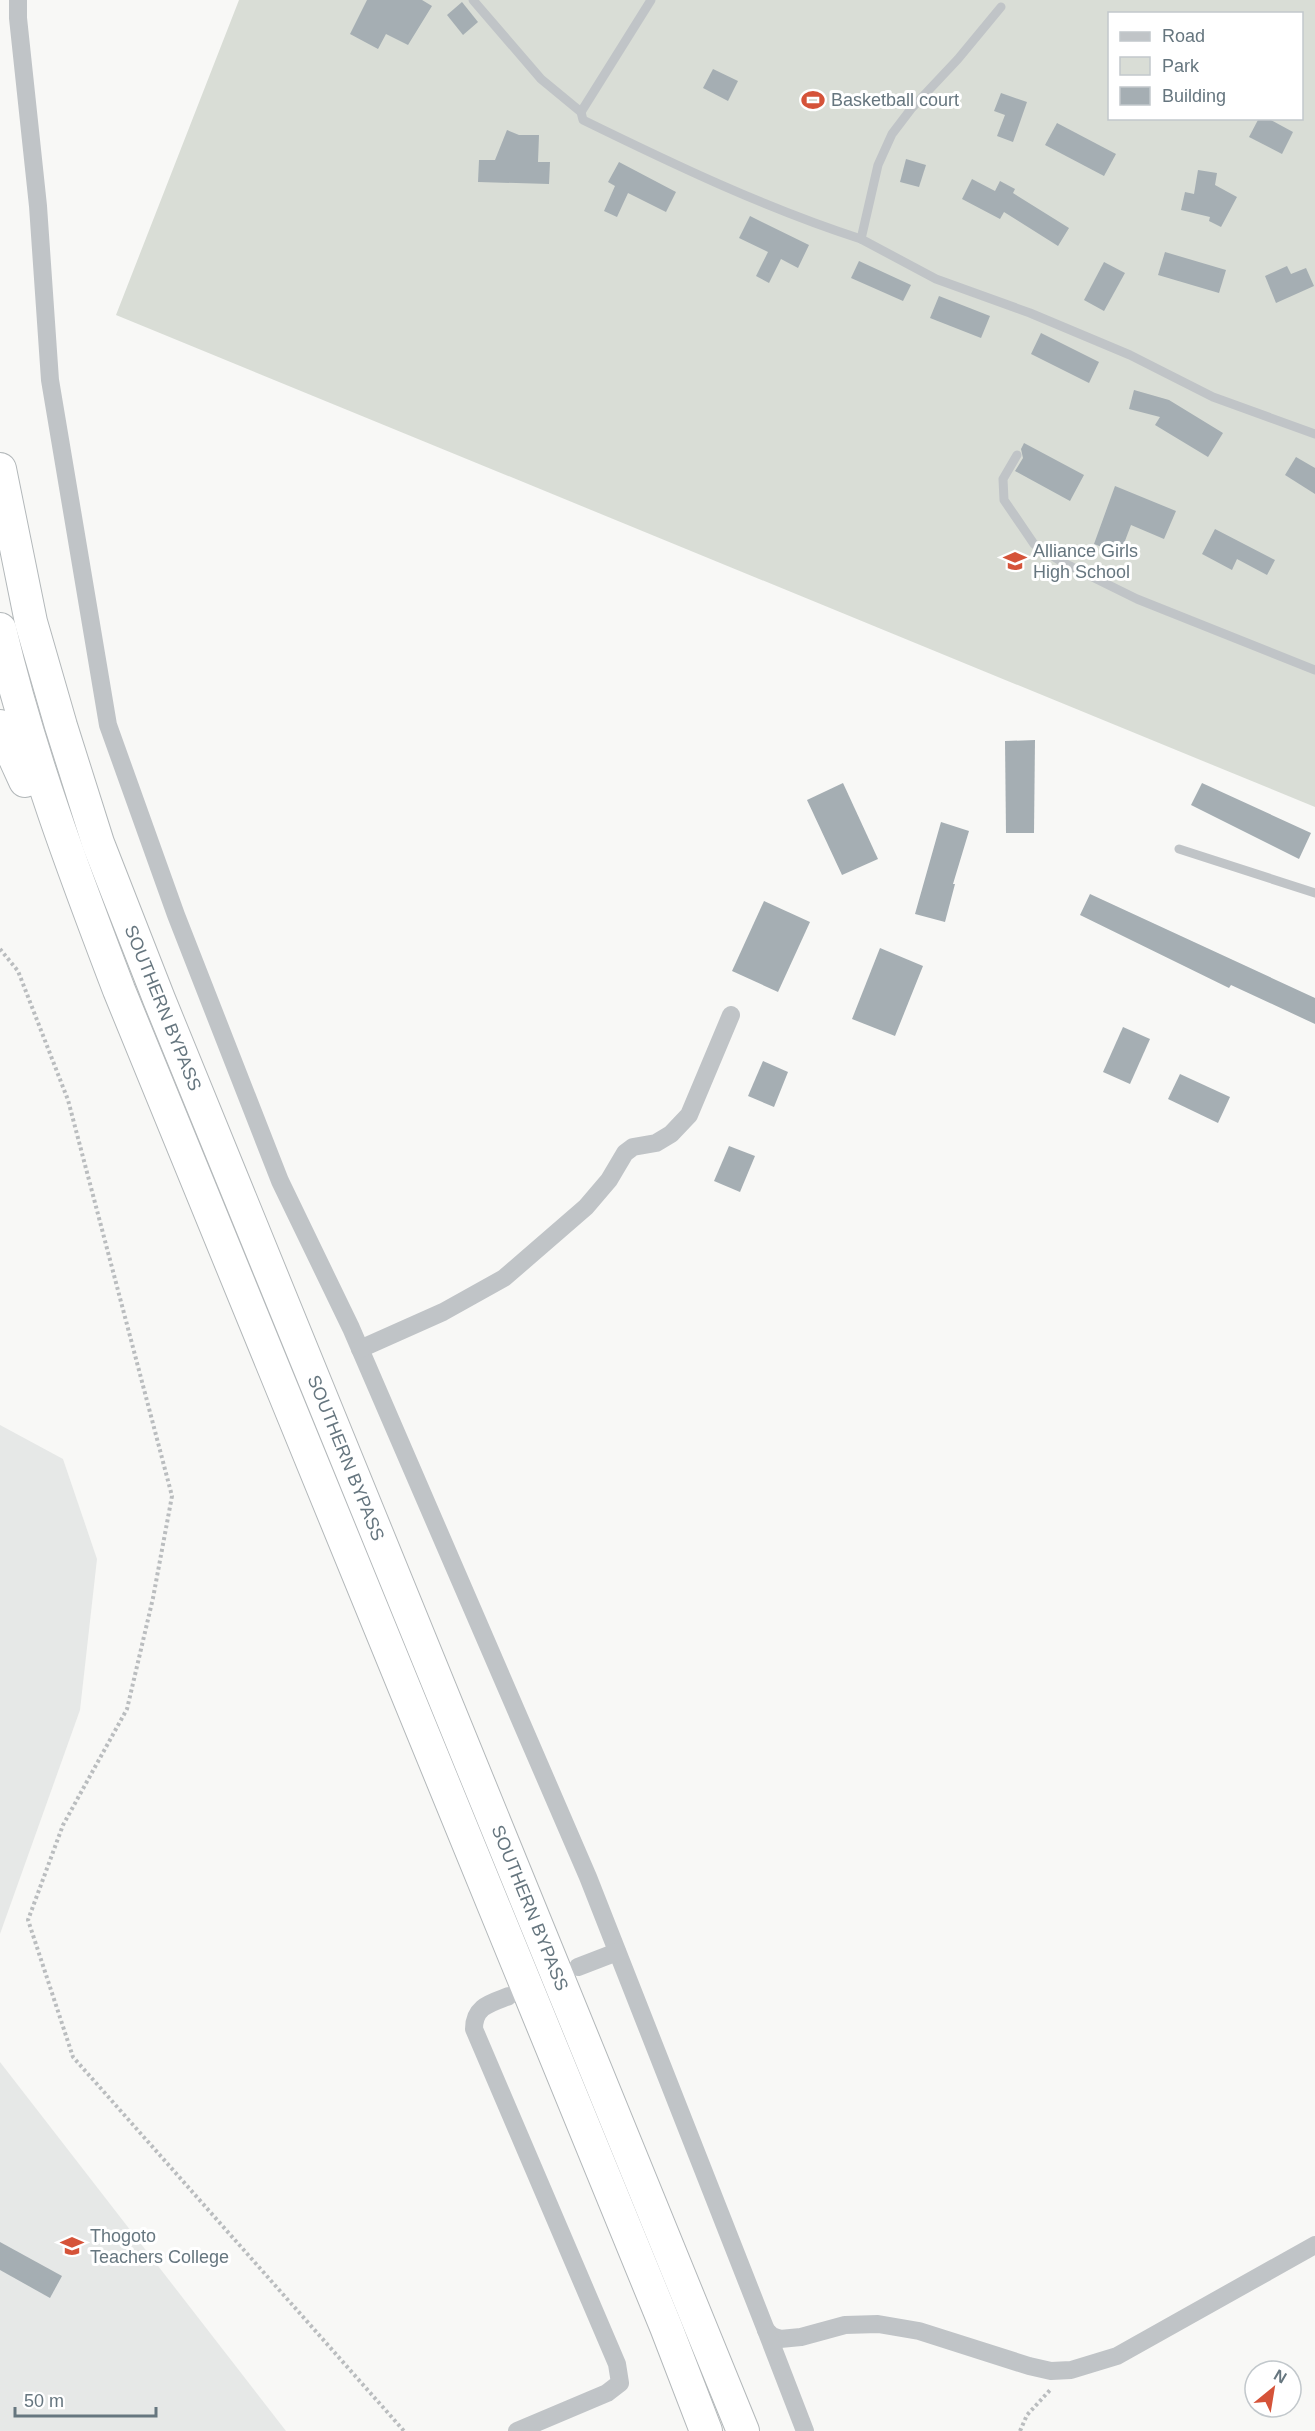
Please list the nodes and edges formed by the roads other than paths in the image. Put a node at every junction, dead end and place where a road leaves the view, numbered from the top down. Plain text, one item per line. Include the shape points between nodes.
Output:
1 (18, 0) edge
2 (473, 0) edge
3 (651, 0) edge
4 (1001, 7) dead end
5 (581, 112) junction
6 (861, 239) junction
7 (1315, 434) edge
8 (1017, 455) dead end
9 (0, 469) edge
10 (0, 629) edge
11 (1315, 670) edge
12 (0, 726) edge
13 (1179, 849) dead end
14 (77, 880) junction
15 (1315, 893) edge
16 (731, 1015) dead end
17 (360, 1349) junction
18 (617, 1952) junction
19 (578, 1967) dead end
20 (509, 1996) dead end
21 (1315, 2245) edge
22 (766, 2330) junction
23 (517, 2431) edge
24 (706, 2431) edge
25 (743, 2431) edge
26 (806, 2431) edge

1 - 17 street via 50,380 108,725 176,915 280,1181
2 - 5 lane via 541,80
3 - 5 lane
4 - 6 lane via 892,134 878,165
5 - 6 lane via 583,120 672,163 815,224
6 - 7 lane via 936,279 1130,355 1213,397
8 - 11 lane via 1003,479 1004,500 1034,544 1137,599
9 - 25 highway, SOUTHERN BYPASS via 31,622 98,843
10 - 14 highway, SOUTHERN BYPASS via 29,736
12 - 14 highway via 38,810
13 - 15 lane
14 - 24 highway, SOUTHERN BYPASS
16 - 17 street via 689,1115 671,1134 625,1153 586,1207 504,1278 443,1312
17 - 18 street
18 - 19 street
18 - 22 street
20 - 23 street via 482,2007 474,2019 474,2029 620,2377 620,2383 607,2393
21 - 22 street via 1117,2356 1071,2370 1029,2366 919,2331 878,2324 845,2325 780,2339
22 - 26 street

